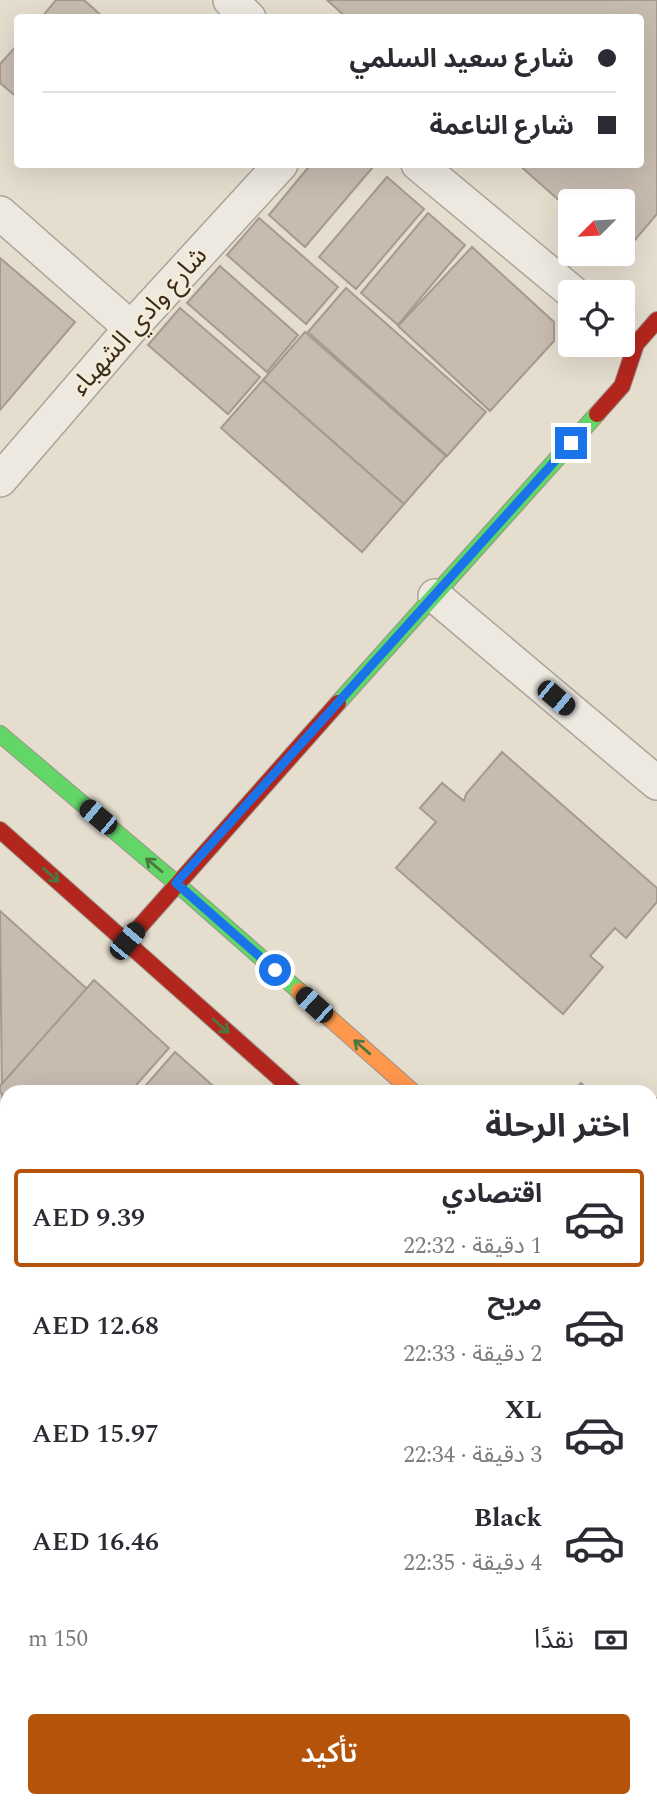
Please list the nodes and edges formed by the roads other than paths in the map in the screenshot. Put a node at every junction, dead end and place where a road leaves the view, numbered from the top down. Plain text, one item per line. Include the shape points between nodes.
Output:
1 (230, 0) edge
2 (245, 14) edge
3 (277, 168) edge
4 (423, 168) edge
5 (0, 213) edge
6 (558, 280) edge
7 (131, 328) junction
8 (639, 333) edge
9 (0, 480) edge
10 (435, 596) junction
11 (0, 734) edge
12 (657, 783) edge
13 (0, 830) edge
14 (176, 883) junction
15 (127, 941) junction
16 (287, 1085) edge
17 (405, 1085) edge

1 - 2 street
3 - 7 street, شارع وادي الشهباء
4 - 6 street
5 - 7 street
7 - 9 street, شارع وادي الشهباء
8 - 10 street via 622,386
10 - 12 street
10 - 14 street
14 -> 11 street
13 -> 15 street
14 - 15 street
17 -> 14 street
15 -> 16 street

